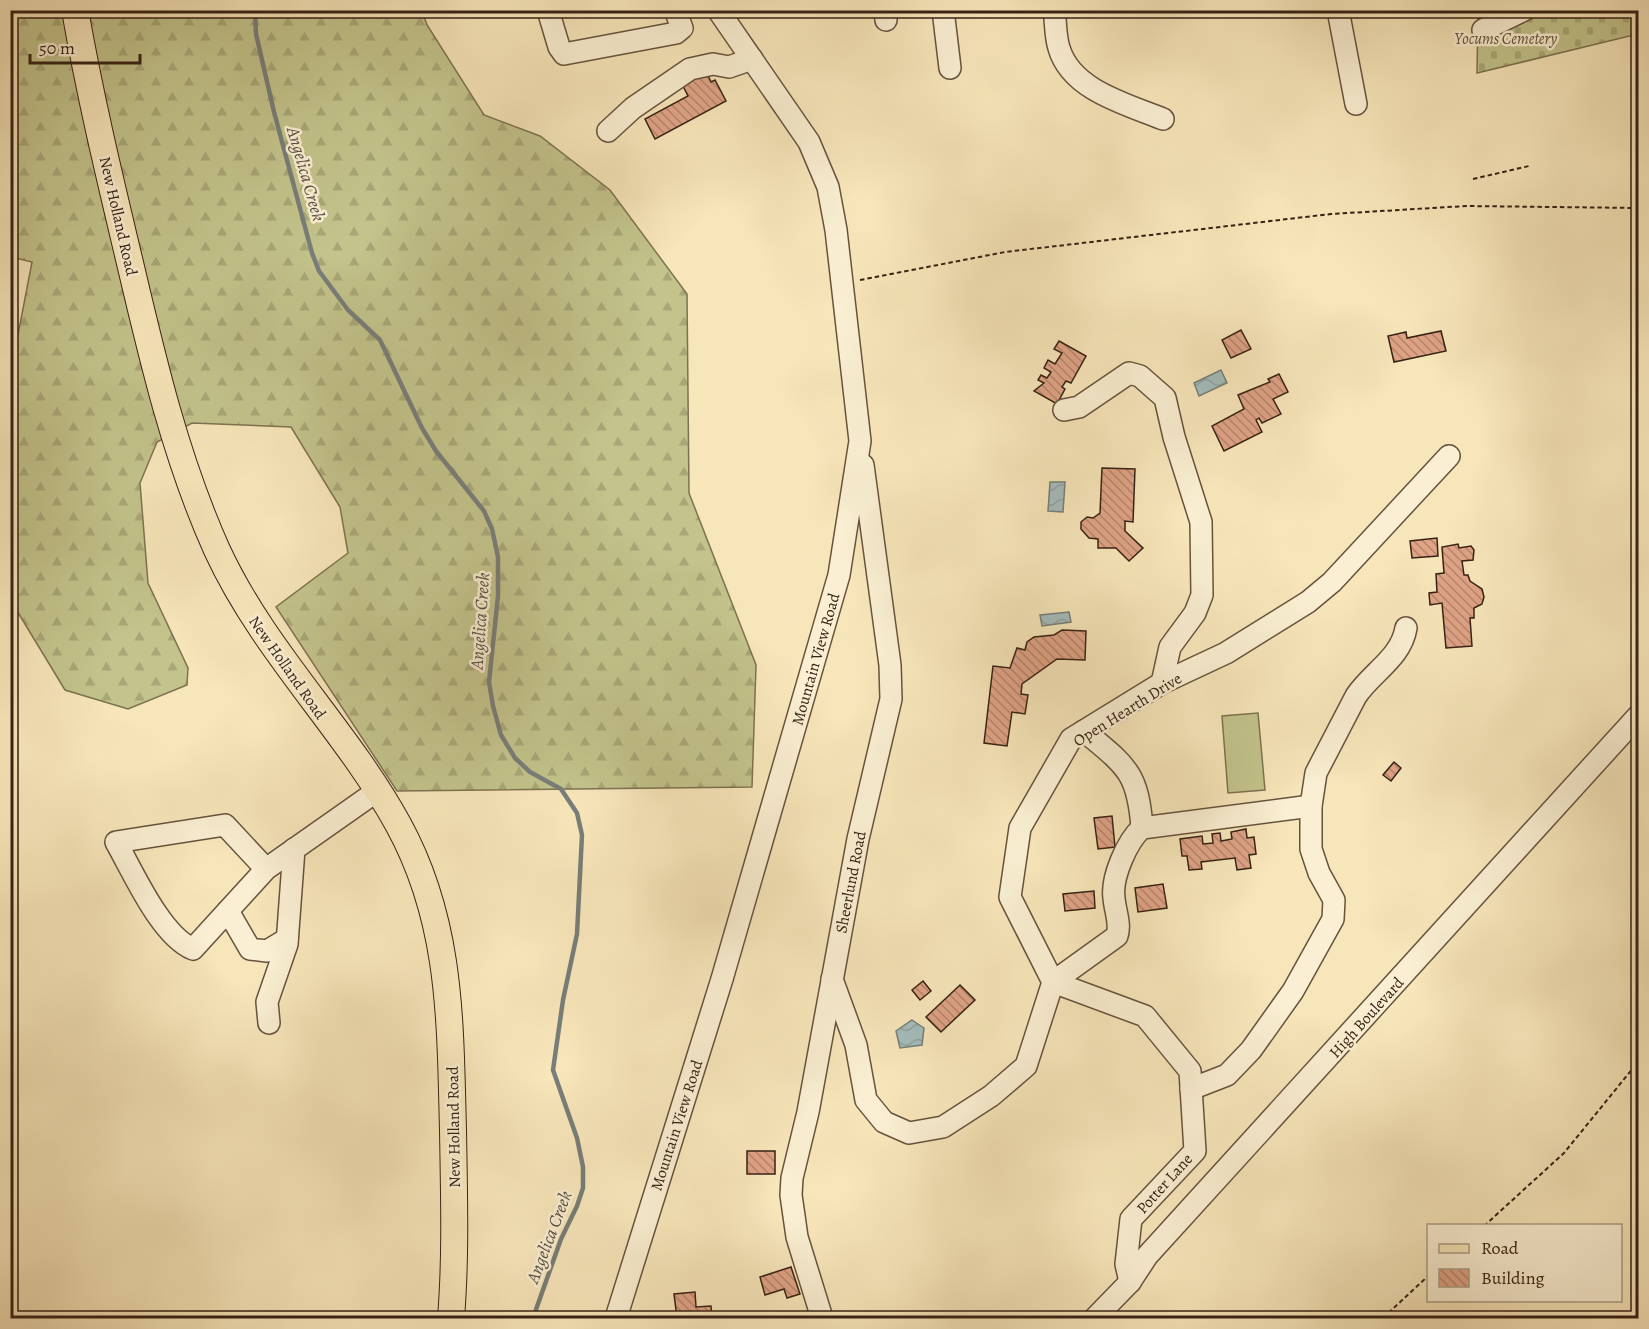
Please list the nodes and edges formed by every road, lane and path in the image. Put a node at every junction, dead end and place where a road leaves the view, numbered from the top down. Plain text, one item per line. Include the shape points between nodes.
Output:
1 (75, 10) edge
2 (548, 10) edge
3 (675, 10) edge
4 (718, 10) edge
5 (943, 10) edge
6 (1054, 10) edge
7 (1338, 10) edge
8 (1524, 10) edge
9 (1483, 30) dead end
10 (752, 59) junction
11 (950, 68) dead end
12 (1356, 104) dead end
13 (1163, 119) dead end
14 (608, 131) dead end
15 (1529, 166) dead end
16 (1473, 179) dead end
17 (1638, 208) edge
18 (842, 284) junction
19 (1064, 410) dead end
20 (860, 441) junction
21 (1449, 456) dead end
22 (1406, 628) dead end
23 (1162, 684) junction
24 (1638, 716) edge
25 (1084, 731) junction
26 (377, 791) junction
27 (1311, 806) junction
28 (1142, 828) junction
29 (294, 849) junction
30 (266, 868) junction
31 (228, 911) junction
32 (287, 939) junction
33 (832, 979) junction
34 (1053, 982) junction
35 (269, 1023) dead end
36 (1638, 1062) edge
37 (1191, 1089) junction
38 (1486, 1224) edge
39 (1427, 1277) edge
40 (1130, 1282) junction
41 (452, 1318) edge
42 (616, 1318) edge
43 (822, 1318) edge
44 (1095, 1318) edge
45 (1383, 1318) edge

1 - 26 main road, New Holland Road via 90,92 149,344 198,505 250,613
2 - 3 street via 564,54 676,33 682,28
4 - 10 street, Mountain View Road
5 - 11 street
6 - 13 street via 1059,48 1072,73 1112,99
7 - 12 street
8 - 9 street
10 - 14 street via 729,67 713,64 690,69 633,108
10 - 18 street, Mountain View Road via 809,142 823,172 831,201
15 - 16 path
17 - 18 path via 1466,206 1331,214 1005,252
18 - 20 street, Mountain View Road
19 - 23 street via 1079,407 1129,373 1140,376 1165,398 1201,522 1203,584 1199,607 1170,647
20 - 33 street, Sheerlund Road via 890,665 891,699 858,839
20 - 42 street, Mountain View Road via 839,575 722,979
21 - 23 street, Open Hearth Drive via 1332,582 1308,602 1226,653
22 - 27 street via 1400,648 1363,686 1331,742 1316,773
23 - 25 street, Open Hearth Drive
24 - 40 street, High Boulevard via 1147,1256
25 - 28 street via 1121,761 1131,777 1140,795
25 - 34 street, Open Hearth Drive via 1071,739 1020,828 1010,897
26 - 29 street
26 - 41 main road, New Holland Road via 420,871 434,911 447,975 452,1035 455,1239
27 - 28 street
27 - 37 street via 1311,849 1334,900 1333,919 1293,991 1251,1050 1227,1075
28 - 34 street via 1133,836 1116,878 1113,896 1117,936
29 - 30 street
29 - 32 street
30 - 31 street
30 - 31 street via 225,825 116,842 151,904 181,944 193,949
31 - 32 street via 250,949 267,951
32 - 35 street via 267,1002
33 - 34 street via 856,1045 866,1100 884,1122 909,1133 943,1126 991,1095 1026,1065
33 - 43 street, Sheerlund Road via 791,1194 797,1237
34 - 37 street, Potter Lane via 1145,1016 1190,1071
36 - 38 path via 1564,1153
37 - 40 street, Potter Lane via 1195,1151 1131,1219 1126,1264
39 - 45 path
40 - 44 street, High Boulevard

